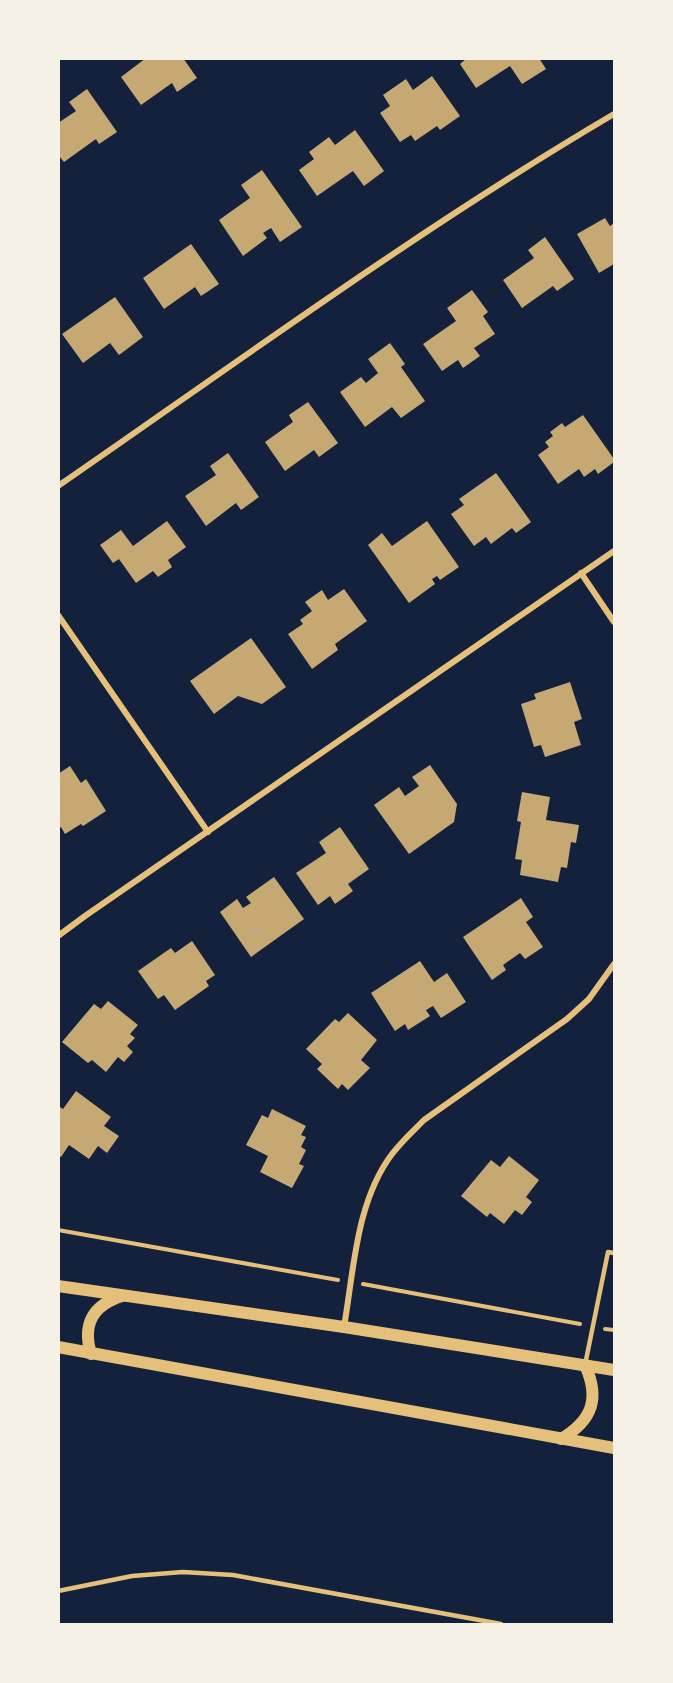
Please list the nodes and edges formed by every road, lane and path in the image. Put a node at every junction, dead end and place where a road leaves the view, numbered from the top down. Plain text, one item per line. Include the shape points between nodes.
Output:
1 (615, 114) edge
2 (58, 486) edge
3 (615, 552) edge
4 (581, 573) junction
5 (58, 615) edge
6 (615, 622) edge
7 (208, 832) junction
8 (58, 936) edge
9 (615, 964) edge
10 (58, 1230) edge
11 (615, 1253) edge
12 (336, 1280) dead end
13 (368, 1285) dead end
14 (58, 1286) edge
15 (123, 1296) junction
16 (581, 1324) dead end
17 (344, 1327) junction
18 (606, 1329) dead end
19 (615, 1330) edge
20 (58, 1347) edge
21 (91, 1354) junction
22 (585, 1365) junction
23 (615, 1370) edge
24 (561, 1439) junction
25 (615, 1449) edge
26 (58, 1590) edge
27 (501, 1624) edge

1 - 2 street via 415,239
3 - 4 street
4 - 6 street
4 - 7 street
5 - 7 street
7 - 8 street
9 - 17 street via 589,999 567,1019 424,1120 392,1155 363,1215
10 - 12 path
11 - 22 lane via 608,1252
13 - 16 path
14 - 15 main road
15 - 17 main road
15 - 21 main road via 101,1305 89,1323
17 - 22 main road
18 - 19 path
20 - 21 main road
21 - 24 main road
22 - 23 main road
22 - 24 main road via 594,1394 591,1407 575,1431
24 - 25 main road
26 - 27 lane via 132,1576 183,1572 233,1575

